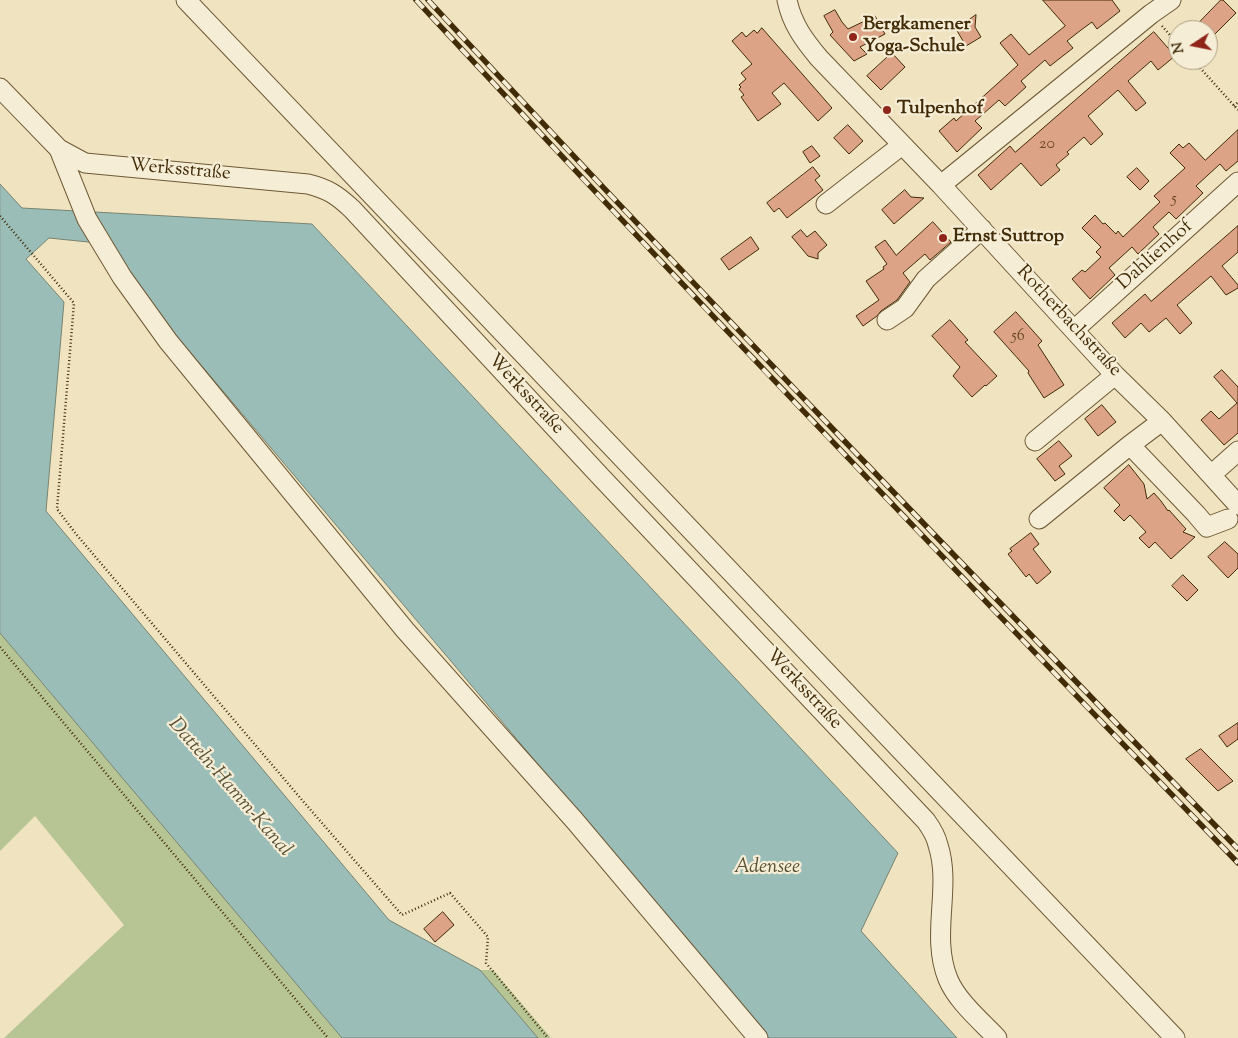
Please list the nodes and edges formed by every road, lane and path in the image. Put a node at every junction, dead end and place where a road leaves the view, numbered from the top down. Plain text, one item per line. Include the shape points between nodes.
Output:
1 (186, 0) edge
2 (787, 0) edge
3 (1171, 0) edge
4 (1151, 14) junction
5 (1168, 33) edge
6 (1201, 70) edge
7 (0, 88) edge
8 (1238, 102) edge
9 (1234, 106) junction
10 (1238, 110) edge
11 (902, 145) junction
12 (60, 148) junction
13 (1238, 182) edge
14 (941, 185) junction
15 (826, 204) dead end
16 (0, 216) edge
17 (982, 229) junction
18 (887, 320) dead end
19 (1074, 330) junction
20 (1116, 375) junction
21 (1162, 421) junction
22 (1035, 441) dead end
23 (1130, 445) junction
24 (1238, 451) edge
25 (1211, 475) junction
26 (1233, 512) edge
27 (1039, 519) dead end
28 (0, 647) edge
29 (328, 1038) edge
30 (548, 1038) edge
31 (758, 1038) edge
32 (997, 1038) edge
33 (1174, 1038) edge

1 - 33 street
2 - 11 street, Rotherbachstraße via 803,39
3 - 4 street
4 - 5 path
4 - 14 street
6 - 9 path
7 - 12 street
8 - 9 path
9 - 10 path
11 - 14 street, Rotherbachstraße
11 - 15 street
12 - 31 street via 88,218 122,277 168,341 406,630 575,821
12 - 32 street, Werksstraße via 85,163 308,184 324,188 352,209 926,821 942,860 940,936 948,980 960,999
13 - 19 street, Dahlienhof
14 - 17 street, Rotherbachstraße
16 - 30 path via 74,303 57,509 402,915 450,893 488,936 486,963
17 - 18 street via 926,279 905,308
17 - 19 street, Rotherbachstraße
19 - 20 street, Rotherbachstraße
20 - 21 street, Rotherbachstraße
20 - 22 street
21 - 23 street
21 - 25 street, Rotherbachstraße
23 - 26 street via 1207,527
23 - 27 street
24 - 25 street
25 - 26 street, Rotherbachstraße
28 - 29 path

